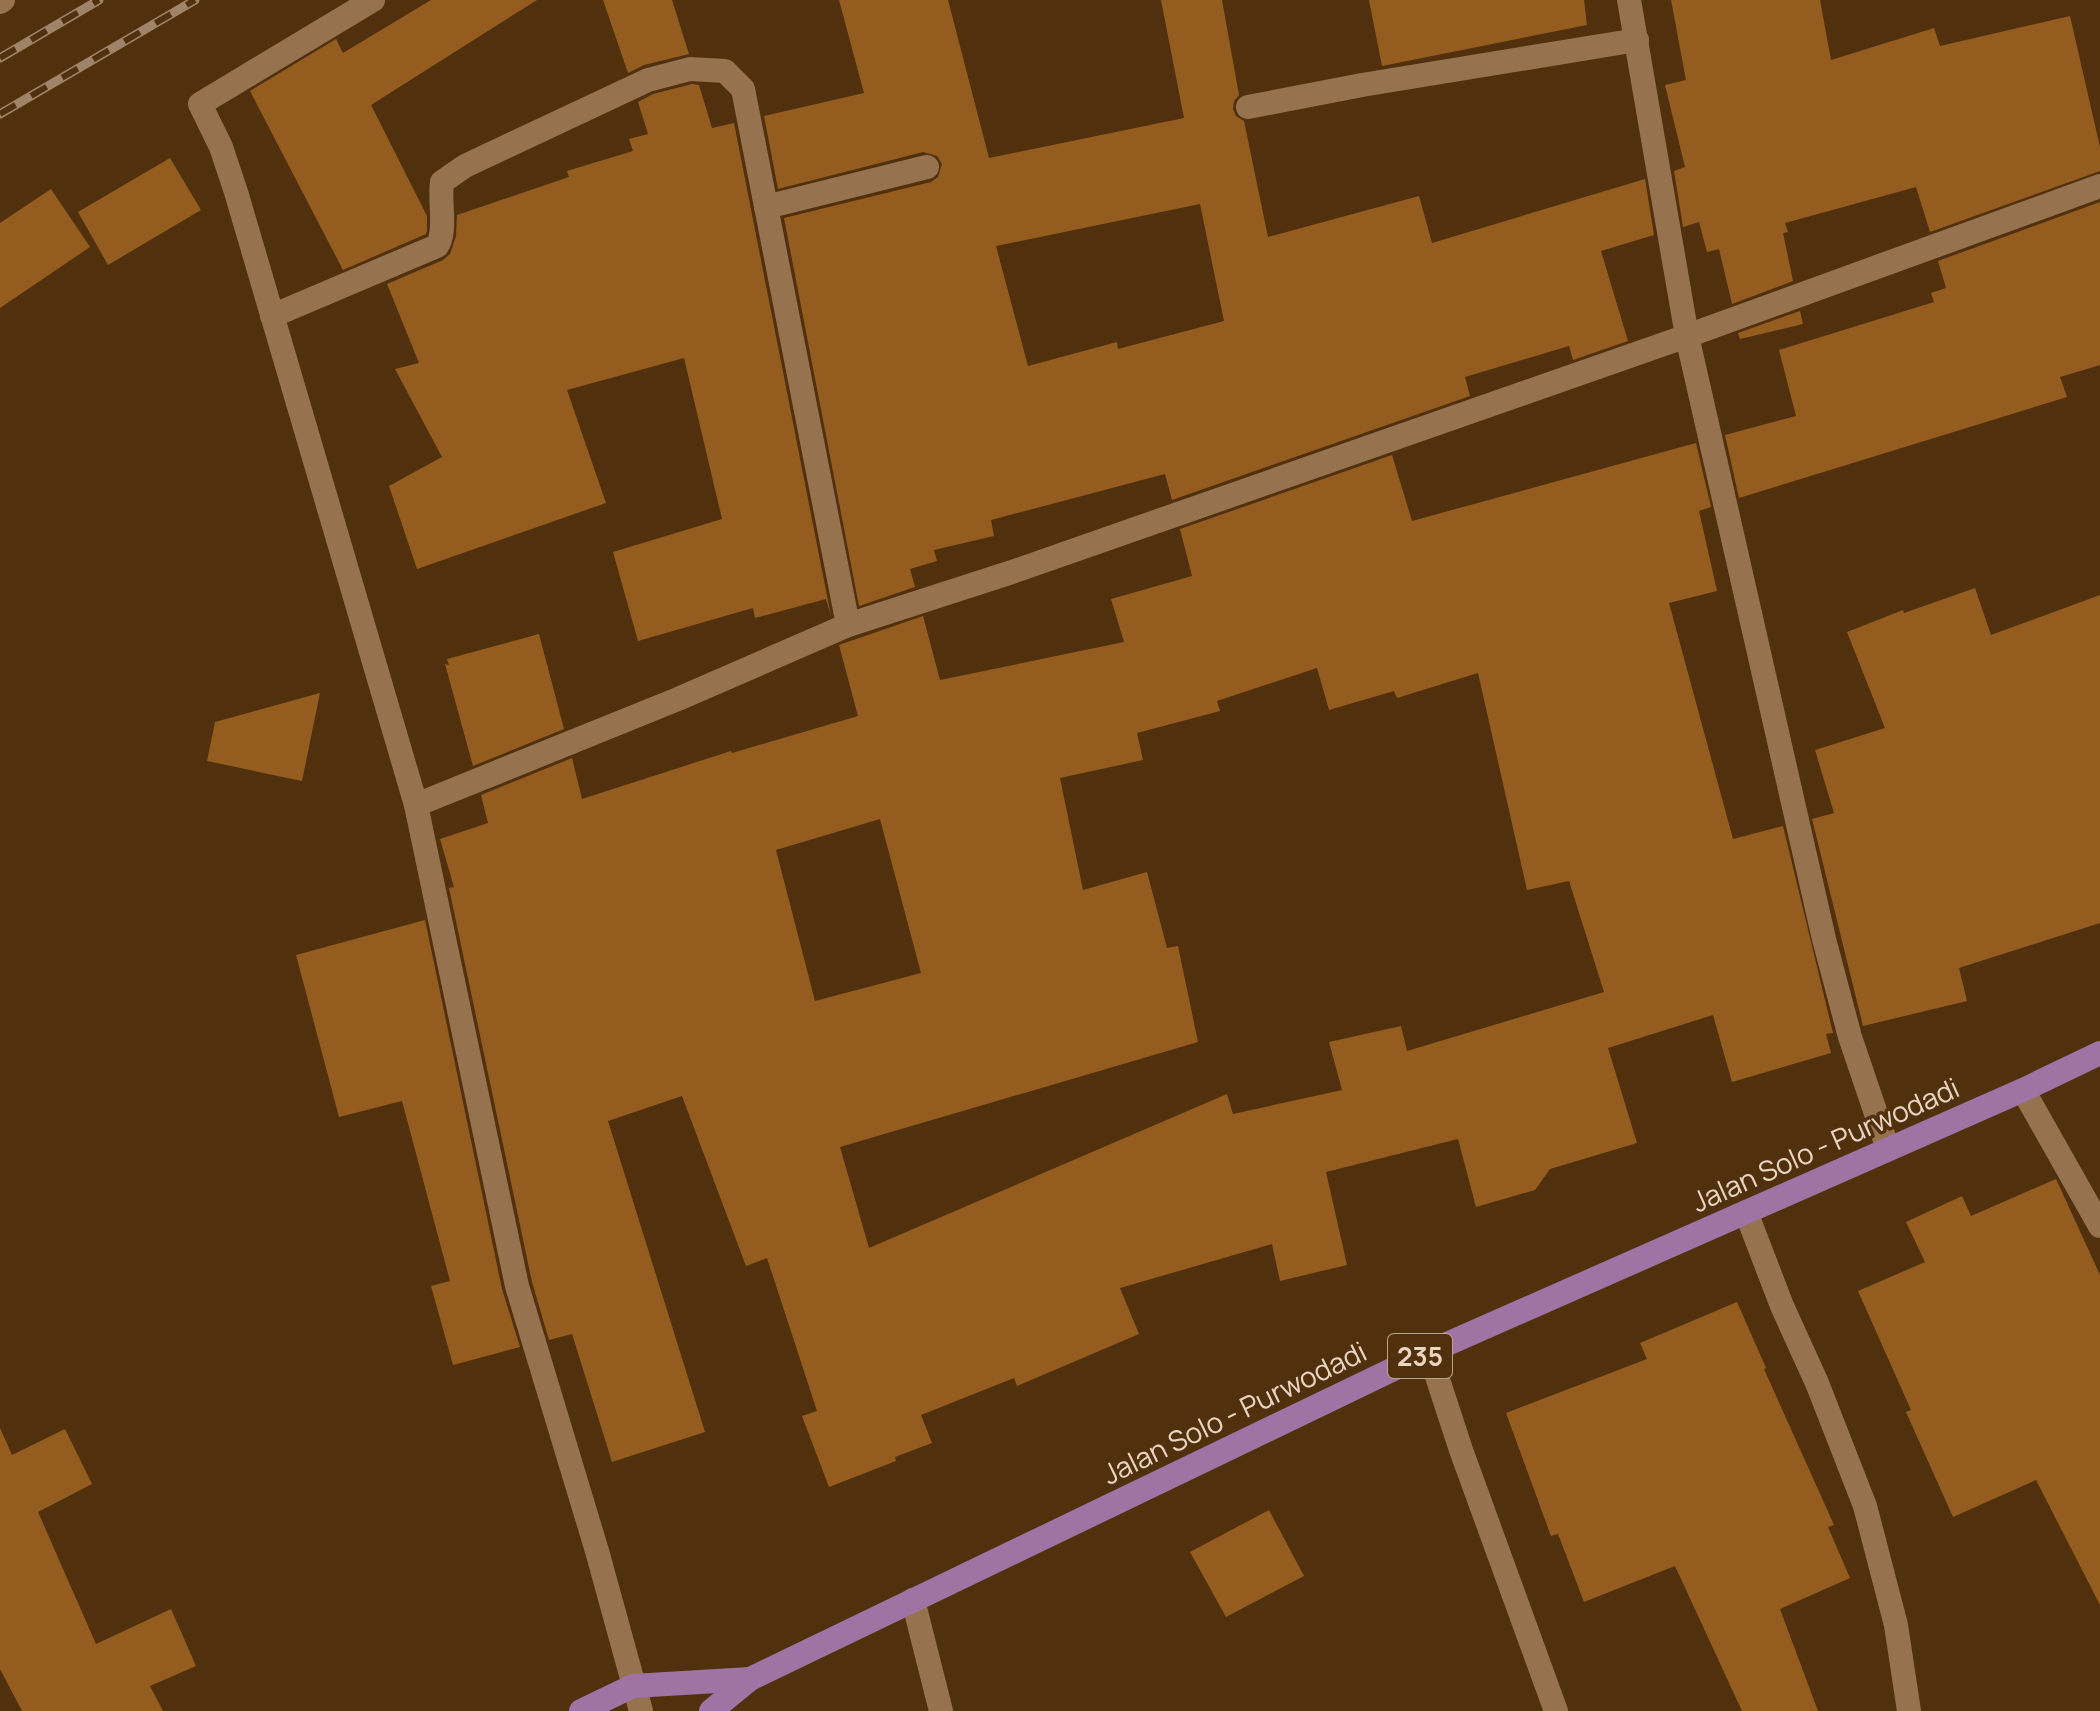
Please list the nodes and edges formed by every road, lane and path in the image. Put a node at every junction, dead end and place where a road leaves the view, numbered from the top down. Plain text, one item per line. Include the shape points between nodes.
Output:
1 (373, 0) edge
2 (1629, 0) edge
3 (1637, 40) junction
4 (1248, 107) dead end
5 (927, 167) dead end
6 (2100, 186) edge
7 (766, 207) junction
8 (272, 316) junction
9 (1687, 336) junction
10 (848, 625) junction
11 (416, 805) junction
12 (2100, 1053) edge
13 (2023, 1090) junction
14 (1888, 1149) junction
15 (1746, 1212) junction
16 (2100, 1226) edge
17 (1429, 1352) junction
18 (913, 1600) junction
19 (750, 1679) junction
20 (633, 1686) junction
21 (581, 1711) edge
22 (641, 1711) edge
23 (711, 1711) edge
24 (941, 1711) edge
25 (1556, 1711) edge
26 (1909, 1711) edge

1 - 8 street via 200,104 221,147
2 - 3 street
3 - 4 street
3 - 9 street
5 - 7 street
6 - 9 street
7 - 8 street via 743,89 725,71 690,69 648,80 465,166 442,182 444,233 437,246
7 - 10 street
8 - 11 street
9 - 10 street
9 - 14 street via 1824,939
10 - 11 street
11 - 20 street via 517,1286
12 - 13 main road, Jalan Solo - Purwodadi / 235
13 - 14 main road, Jalan Solo - Purwodadi / 235
13 - 16 street
14 - 15 main road, Jalan Solo - Purwodadi / 235
15 - 17 main road, Jalan Solo - Purwodadi / 235
15 - 26 street via 1865,1506 1896,1625
17 - 18 main road, Jalan Solo - Purwodadi / 235
17 - 25 street
18 - 19 main road, Jalan Solo - Purwodadi / 235
18 - 24 street
19 - 20 main road, Jalan Solo - Purwodadi / 235
19 - 23 main road, Jalan Solo - Purwodadi / 235
20 - 21 main road, Jalan Solo - Purwodadi / 235
20 - 22 street

